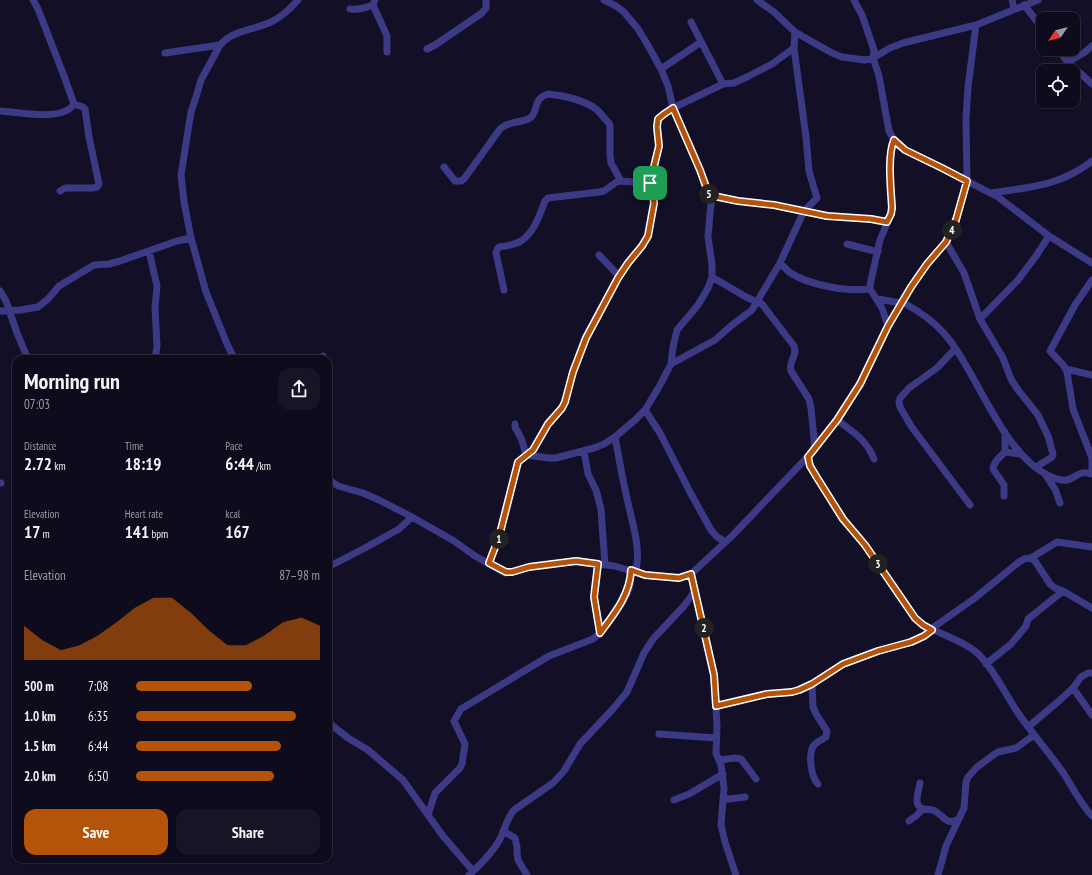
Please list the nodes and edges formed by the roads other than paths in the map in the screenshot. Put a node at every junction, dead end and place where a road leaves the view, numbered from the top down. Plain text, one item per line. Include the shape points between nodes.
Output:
1 (33, 0) edge
2 (296, 0) edge
3 (486, 0) edge
4 (604, 0) edge
5 (757, 0) edge
6 (854, 0) edge
7 (1012, 0) edge
8 (1038, 0) edge
9 (374, 2) edge
10 (1024, 5) junction
11 (1014, 9) junction
12 (350, 10) dead end
13 (1036, 20) edge
14 (691, 22) dead end
15 (976, 25) junction
16 (795, 32) junction
17 (701, 42) junction
18 (220, 45) junction
19 (1092, 46) edge
20 (794, 48) junction
21 (427, 49) dead end
22 (387, 52) dead end
23 (165, 53) dead end
24 (1063, 56) edge
25 (873, 58) junction
26 (1068, 62) junction
27 (661, 69) junction
28 (723, 84) junction
29 (1092, 84) edge
30 (74, 104) junction
31 (673, 108) junction
32 (0, 111) edge
33 (894, 140) junction
34 (1092, 161) edge
35 (444, 167) dead end
36 (621, 181) junction
37 (967, 181) junction
38 (650, 183) junction
39 (60, 190) dead end
40 (991, 193) junction
41 (709, 195) junction
42 (817, 198) junction
43 (804, 211) junction
44 (820, 214) junction
45 (887, 222) junction
46 (1049, 236) junction
47 (191, 238) junction
48 (946, 242) junction
49 (847, 244) dead end
50 (149, 251) junction
51 (878, 252) junction
52 (599, 255) dead end
53 (780, 263) junction
54 (1092, 263) edge
55 (619, 276) junction
56 (712, 277) junction
57 (1092, 280) edge
58 (870, 289) junction
59 (504, 290) dead end
60 (0, 291) edge
61 (878, 299) junction
62 (758, 302) junction
63 (901, 303) junction
64 (8, 310) junction
65 (0, 311) edge
66 (980, 319) junction
67 (888, 326) junction
68 (956, 349) junction
69 (26, 355) edge
70 (156, 355) edge
71 (233, 355) edge
72 (671, 364) junction
73 (1066, 369) junction
74 (1092, 375) edge
75 (645, 410) junction
76 (837, 420) junction
77 (515, 424) dead end
78 (1005, 432) junction
79 (615, 437) junction
80 (815, 449) junction
81 (584, 451) junction
82 (1004, 452) junction
83 (1022, 454) junction
84 (526, 455) junction
85 (808, 457) junction
86 (874, 459) dead end
87 (1036, 467) junction
88 (1092, 468) edge
89 (1043, 472) junction
90 (1092, 474) edge
91 (332, 484) edge
92 (1004, 496) dead end
93 (1060, 503) dead end
94 (970, 505) dead end
95 (412, 517) junction
96 (726, 542) junction
97 (1092, 548) edge
98 (1031, 558) junction
99 (489, 563) junction
100 (602, 564) junction
101 (332, 565) edge
102 (634, 571) junction
103 (691, 574) junction
104 (695, 591) junction
105 (1063, 591) junction
106 (1092, 608) edge
107 (932, 630) junction
108 (600, 633) junction
109 (986, 664) junction
110 (1092, 673) edge
111 (812, 684) junction
112 (1073, 688) junction
113 (716, 706) junction
114 (1092, 715) edge
115 (332, 725) edge
116 (1028, 727) junction
117 (659, 734) dead end
118 (1034, 735) junction
119 (716, 738) junction
120 (719, 760) junction
121 (723, 774) junction
122 (756, 779) dead end
123 (920, 783) dead end
124 (818, 784) dead end
125 (745, 797) dead end
126 (724, 798) junction
127 (674, 800) dead end
128 (923, 809) junction
129 (428, 815) junction
130 (1092, 816) edge
131 (957, 820) junction
132 (909, 821) dead end
133 (503, 831) junction
134 (471, 873) edge
135 (527, 875) edge
136 (736, 875) edge
137 (938, 875) edge

1 - 30 street
2 - 18 street via 281,17 240,32
3 - 21 street via 486,8 482,14
4 - 27 street via 624,12
5 - 16 street
6 - 25 street via 865,22 874,50
7 - 11 street
8 - 10 street
9 - 12 street via 361,9
9 - 22 street via 376,14 386,33
10 - 11 street
10 - 13 street
11 - 15 street
14 - 17 street
15 - 25 street via 903,43
15 - 37 street via 966,119
16 - 20 street
16 - 25 street via 842,57 855,60
17 - 27 street
17 - 28 street
18 - 23 street
18 - 47 street via 201,80 191,112 182,162 182,185
19 - 26 street
20 - 28 street via 749,76 734,83
20 - 42 street via 809,172
24 - 26 street
25 - 33 street via 881,83 889,132
26 - 29 street
27 - 31 street
28 - 31 street
30 - 32 street via 69,110 51,114
30 - 39 street via 85,110 99,184 93,188
31 - 38 street via 658,119 659,146
31 - 41 street
33 - 37 street via 905,150
33 - 45 street via 890,167 892,208
34 - 40 street via 1064,178 1031,188
35 - 36 street via 455,181 464,179 500,129 505,125 529,119 540,98 548,94 571,98 588,105 609,123 611,163
36 - 38 street
36 - 59 street via 604,190 552,197 545,201 527,236 520,242 499,247 497,250
37 - 40 street
37 - 48 street via 956,220
38 - 55 street via 654,203 648,236
40 - 46 street
41 - 43 street
41 - 56 street via 711,211 708,237
42 - 43 street
42 - 44 street via 816,206
43 - 44 street
43 - 53 street
44 - 45 street
45 - 51 street
46 - 54 street
46 - 66 street via 1018,280
47 - 50 street
47 - 71 street via 206,292
48 - 63 street via 927,264
48 - 66 street via 964,273
49 - 51 street
50 - 64 street via 109,264 94,265 59,286 38,307
50 - 70 street via 156,286
51 - 58 street
52 - 55 street
53 - 58 street via 789,272 810,282 848,290
53 - 62 street
55 - 84 street via 586,338 562,408 548,424 537,445
56 - 62 street
56 - 72 street via 698,305 677,330
57 - 73 street via 1080,296 1051,348 1051,352
58 - 61 street
60 - 64 street
61 - 63 street
61 - 67 street
62 - 72 street via 752,310 715,340
62 - 80 street via 767,310 796,350 790,367 809,399
63 - 67 street
63 - 68 street via 931,320
64 - 65 street
64 - 69 street
66 - 87 street via 1003,358 1011,379 1038,414 1048,436 1052,457
67 - 76 street via 860,384
68 - 78 street
68 - 94 street via 937,368 909,388 899,402 911,426
72 - 75 street
73 - 74 street
73 - 88 street via 1073,409 1092,458
75 - 79 street
75 - 96 street via 660,433 711,530
76 - 80 street
76 - 86 street via 863,440
77 - 84 street
78 - 82 street
78 - 83 street
79 - 81 street
79 - 102 street via 637,541 638,558
80 - 85 street
81 - 84 street via 556,458
81 - 100 street via 588,474 601,509
82 - 83 street
82 - 92 street via 992,469 1004,485
83 - 87 street
84 - 99 street via 515,467 499,537
85 - 96 street
85 - 107 street via 810,466 843,519 865,545 915,618
87 - 89 street
89 - 90 street via 1063,480 1078,473
89 - 93 street via 1055,489
91 - 95 street via 374,497
95 - 99 street
95 - 101 street via 399,529
96 - 103 street
97 - 98 street via 1059,542
98 - 105 street via 1050,584
98 - 107 street via 1019,562
99 - 100 street via 506,572 576,561
100 - 102 street
100 - 108 street via 594,597
102 - 103 street via 645,575 679,578
102 - 108 street via 629,588 617,610
103 - 104 street
104 - 113 street via 714,675
104 - 133 street via 653,639 627,692 580,744 564,771 552,783 514,810
105 - 106 street
105 - 109 street via 1033,614 1011,644
107 - 109 street via 957,640 976,652
107 - 111 street via 911,642 843,664
108 - 129 street via 593,639 549,656 461,709 454,721 465,744 462,764 435,794
109 - 116 street
110 - 112 street via 1084,675
111 - 113 street via 792,692 767,694
111 - 124 street via 813,707 827,731 826,737 815,744 811,753 812,776
112 - 114 street
112 - 116 street
113 - 119 street
115 - 129 street via 368,750 403,780
116 - 118 street
117 - 119 street
118 - 130 street
118 - 131 street via 1016,748 998,752 973,771 966,782 964,808
119 - 120 street via 716,753
120 - 121 street
120 - 122 street via 741,759
121 - 126 street
121 - 127 street
123 - 128 street via 917,803
125 - 126 street
126 - 136 street via 721,825
128 - 131 street via 935,811 950,822
128 - 132 street
129 - 134 street
131 - 137 street
133 - 134 street via 499,840
133 - 135 street via 515,838 518,860

